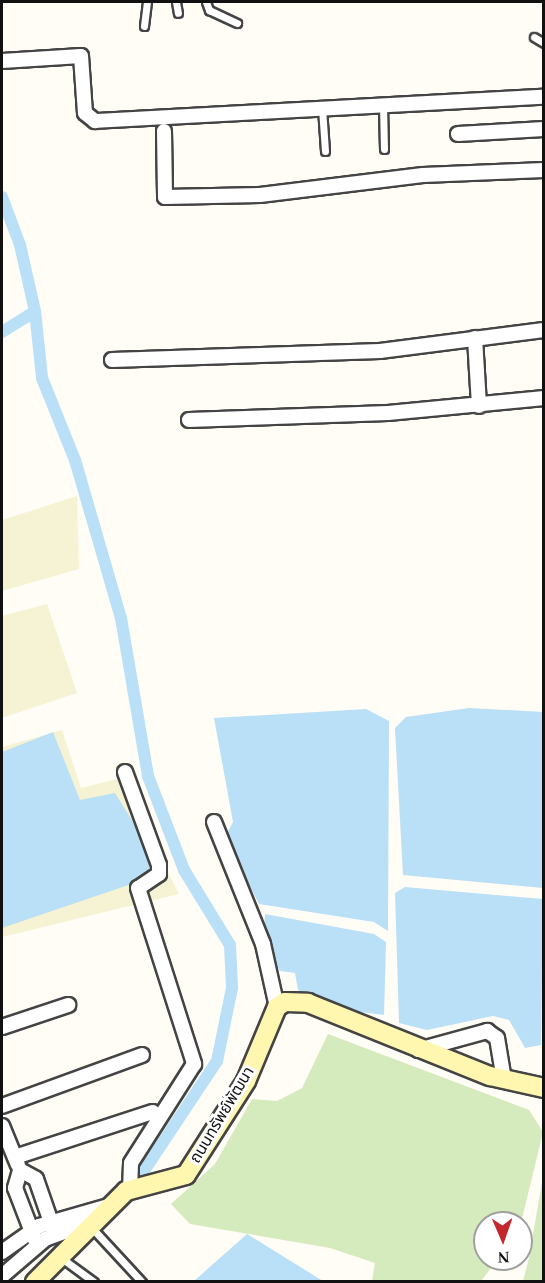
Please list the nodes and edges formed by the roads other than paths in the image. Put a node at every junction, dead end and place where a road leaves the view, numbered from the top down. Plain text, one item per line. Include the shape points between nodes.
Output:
1 (147, 2) edge
2 (176, 2) edge
3 (206, 2) edge
4 (178, 13) dead end
5 (237, 23) dead end
6 (144, 26) dead end
7 (534, 37) dead end
8 (543, 43) edge
9 (2, 61) edge
10 (543, 97) edge
11 (383, 105) junction
12 (322, 108) junction
13 (543, 129) edge
14 (164, 131) dead end
15 (458, 134) dead end
16 (384, 149) dead end
17 (326, 151) dead end
18 (543, 170) edge
19 (543, 330) edge
20 (475, 338) junction
21 (112, 360) dead end
22 (543, 398) edge
23 (479, 406) junction
24 (189, 420) dead end
25 (125, 772) dead end
26 (214, 822) dead end
27 (68, 1005) dead end
28 (277, 1007) junction
29 (2, 1027) edge
30 (418, 1050) junction
31 (142, 1055) dead end
32 (504, 1080) junction
33 (543, 1088) edge
34 (2, 1106) edge
35 (153, 1112) dead end
36 (2, 1126) edge
37 (5, 1144) edge
38 (17, 1163) junction
39 (130, 1189) junction
40 (112, 1205) junction
41 (94, 1223) junction
42 (53, 1228) junction
43 (31, 1231) junction
44 (37, 1245) junction
45 (2, 1252) edge
46 (60, 1257) junction
47 (2, 1276) edge
48 (35, 1281) edge
49 (94, 1281) edge
50 (142, 1281) edge

1 - 6 lane
2 - 4 lane
3 - 5 lane via 209,10
7 - 8 lane
9 - 12 street via 81,56 85,113 95,121
10 - 11 street
11 - 12 street
11 - 16 lane
12 - 17 lane
13 - 15 street
14 - 18 street via 165,197 260,195 423,175
19 - 20 street
20 - 21 street via 369,352
20 - 23 street
22 - 23 street
23 - 24 street
25 - 39 street via 159,865 159,874 138,888 194,1064 131,1163
26 - 28 street via 263,944
27 - 29 street
28 - 30 street via 308,1003
28 - 39 street, ถนนทรัพย์พัฒนา via 246,1081 186,1175
30 - 32 street
30 - 32 street via 486,1031 497,1038
31 - 34 street
32 - 33 street
35 - 38 street
36 - 37 street
37 - 38 street
38 - 42 street via 36,1179
38 - 43 street via 15,1188
39 - 40 street, ถนนทรัพย์พัฒนา
40 - 41 street, ถนนทรัพย์พัฒนา
40 - 42 street
41 - 42 street
41 - 46 street, ถนนทรัพย์พัฒนา
41 - 50 lane
42 - 43 street
42 - 44 street
43 - 44 street
43 - 45 street
44 - 47 street
46 - 48 street, ถนนทรัพย์พัฒนา
46 - 49 lane

